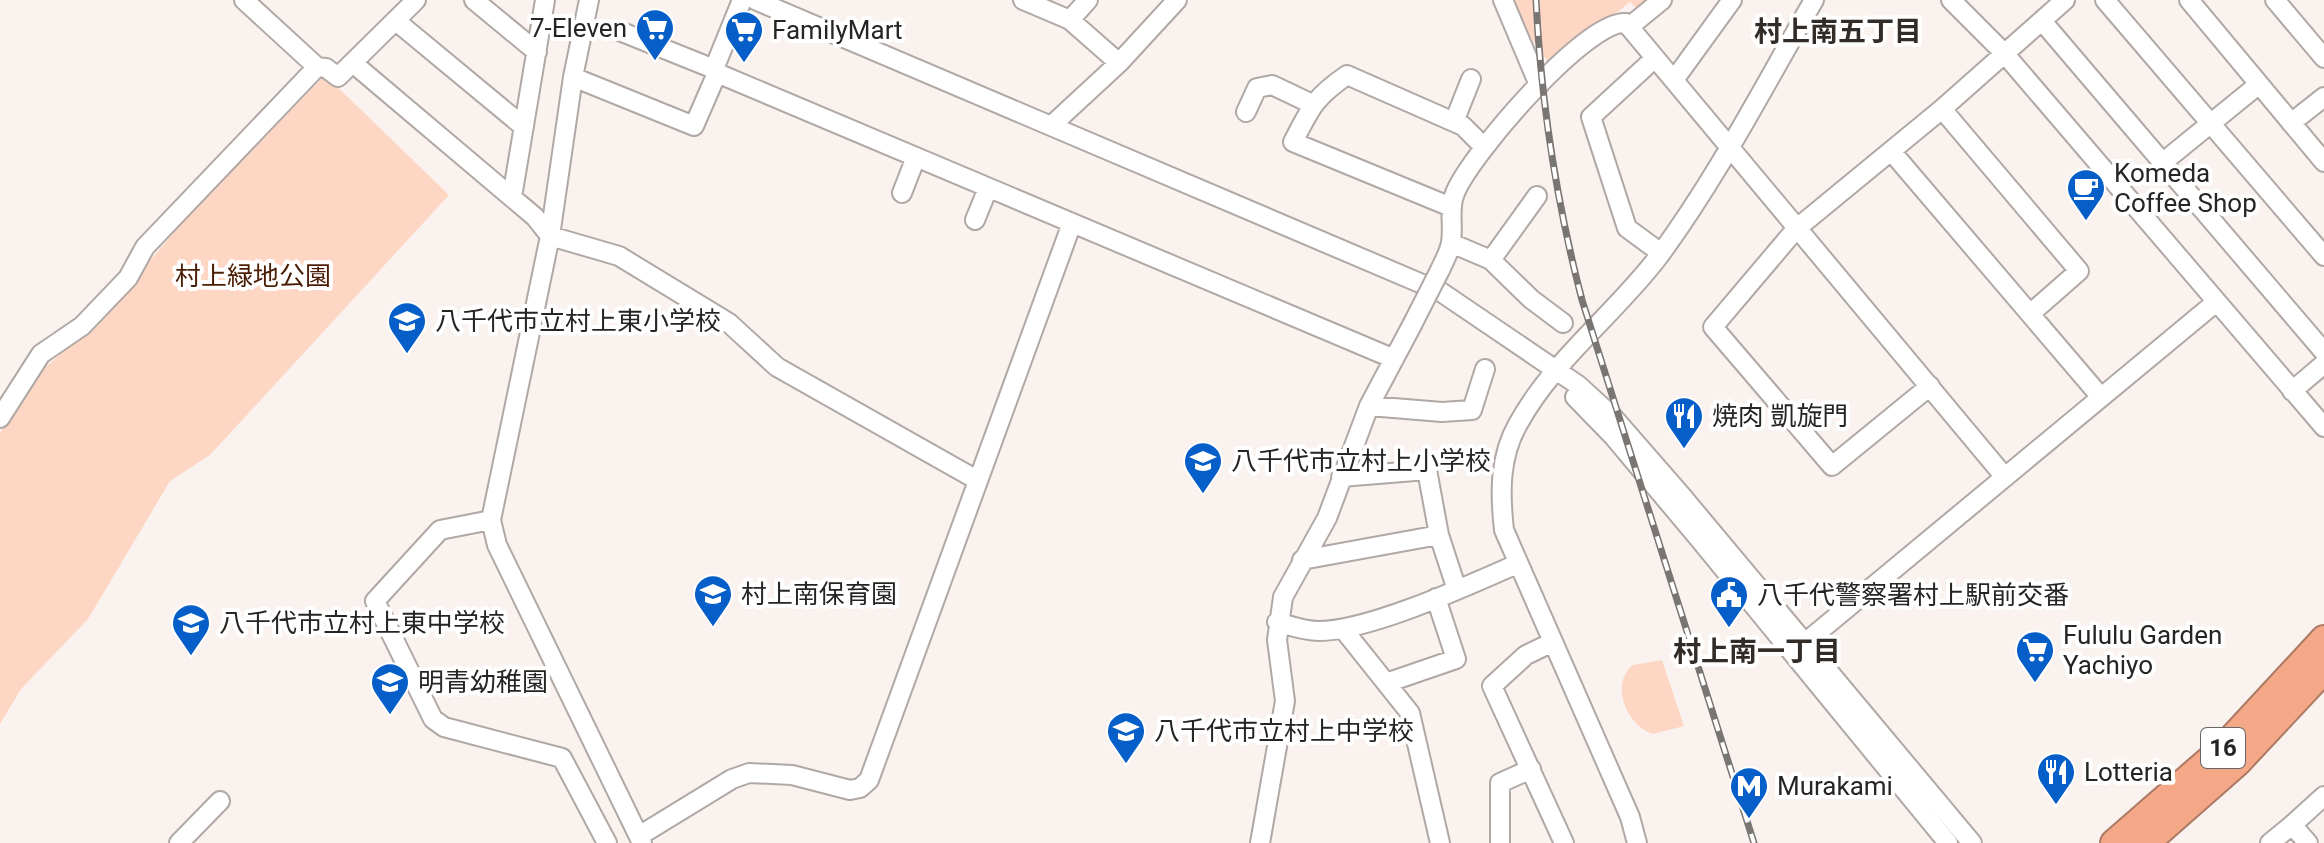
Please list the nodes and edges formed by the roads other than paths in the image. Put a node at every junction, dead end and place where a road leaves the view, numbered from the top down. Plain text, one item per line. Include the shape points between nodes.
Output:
1 (244, 0) edge
2 (416, 0) edge
3 (474, 0) edge
4 (545, 0) edge
5 (589, 0) edge
6 (742, 0) edge
7 (755, 0) edge
8 (1023, 0) edge
9 (1088, 0) edge
10 (1177, 0) edge
11 (1503, 0) edge
12 (1662, 0) edge
13 (1732, 0) edge
14 (1814, 0) edge
15 (1951, 0) edge
16 (2063, 0) edge
17 (2105, 0) edge
18 (2189, 0) edge
19 (2275, 0) edge
20 (495, 6) edge
21 (1070, 20) junction
22 (396, 21) junction
23 (2042, 21) junction
24 (1629, 27) junction
25 (617, 30) dead end
26 (537, 52) junction
27 (2004, 53) junction
28 (1655, 58) junction
29 (2324, 58) edge
30 (695, 61) junction
31 (1119, 63) junction
32 (354, 64) junction
33 (317, 67) junction
34 (573, 77) junction
35 (1471, 79) dead end
36 (714, 80) junction
37 (1674, 80) junction
38 (1539, 85) junction
39 (2258, 85) junction
40 (2324, 97) edge
41 (1312, 104) junction
42 (1942, 109) junction
43 (1246, 112) dead end
44 (1454, 122) junction
45 (2291, 123) junction
46 (1053, 124) junction
47 (2209, 124) junction
48 (524, 127) junction
49 (1482, 145) junction
50 (1730, 146) junction
51 (1891, 151) junction
52 (916, 157) junction
53 (2324, 162) edge
54 (2162, 163) junction
55 (988, 188) junction
56 (902, 193) dead end
57 (1537, 196) dead end
58 (512, 197) junction
59 (1451, 207) junction
60 (975, 220) dead end
61 (1072, 223) junction
62 (1796, 229) junction
63 (550, 236) junction
64 (1451, 243) junction
65 (1661, 253) junction
66 (2324, 256) edge
67 (1491, 260) junction
68 (2215, 303) junction
69 (2030, 314) junction
70 (1563, 323) dead end
71 (2324, 352) edge
72 (1392, 358) junction
73 (2324, 364) edge
74 (1485, 369) dead end
75 (1557, 372) junction
76 (1930, 386) junction
77 (2292, 391) junction
78 (2100, 396) junction
79 (1369, 406) junction
80 (0, 418) edge
81 (2324, 427) edge
82 (2004, 476) junction
83 (1341, 477) junction
84 (977, 480) junction
85 (491, 520) junction
86 (1439, 535) junction
87 (1302, 560) junction
88 (1517, 564) junction
89 (1457, 590) junction
90 (1436, 598) junction
91 (1277, 622) junction
92 (1343, 629) junction
93 (2324, 639) edge
94 (1553, 642) junction
95 (1797, 650) junction
96 (2324, 670) edge
97 (1389, 682) junction
98 (1531, 769) junction
99 (2324, 796) edge
100 (220, 801) dead end
101 (2292, 825) junction
102 (641, 840) edge
103 (179, 843) edge
104 (607, 843) edge
105 (1260, 843) edge
106 (1440, 843) edge
107 (1500, 843) edge
108 (1564, 843) edge
109 (1637, 843) edge
110 (1948, 843) edge
111 (1972, 843) edge
112 (2114, 843) edge
113 (2146, 843) edge
114 (2270, 843) edge
115 (2308, 843) edge

1 - 33 street
2 - 22 street
3 - 20 street
4 - 26 street
5 - 34 street
6 - 30 street via 714,69
7 - 46 street
8 - 21 street
9 - 21 street
10 - 31 street
11 - 38 street
12 - 24 street
13 - 37 street
14 - 50 street
15 - 27 street
16 - 23 street
17 - 47 street
18 - 39 street
19 - 29 street
20 - 26 street
21 - 31 street
22 - 32 street
22 - 48 street
23 - 27 street
23 - 54 street
24 - 28 street
24 - 38 street via 1615,22
25 - 30 street
26 - 48 street
27 - 42 street
27 - 68 street
28 - 37 street
28 - 65 street via 1591,117 1627,228
30 - 36 street via 697,74
31 - 46 street
32 - 33 street via 338,77
32 - 58 street
33 - 80 street via 145,247 128,278 82,326 41,354
34 - 36 street via 694,126
34 - 63 street
35 - 44 street
36 - 52 street via 717,73
37 - 50 street
38 - 49 street
39 - 45 street
39 - 47 street
40 - 45 street
41 - 43 street via 1272,85 1257,88
41 - 44 street via 1347,75
41 - 59 street via 1293,142
42 - 51 street
42 - 69 street via 2079,271
44 - 49 street
45 - 53 street
46 - 75 street via 1441,292
47 - 54 street
47 - 66 street
48 - 58 street
49 - 59 street
50 - 62 street
50 - 65 street
51 - 62 street
51 - 69 street
52 - 55 street
52 - 56 street
54 - 71 street
55 - 60 street
55 - 61 street
57 - 67 street
58 - 63 street
59 - 64 street
61 - 72 street
61 - 84 street
62 - 76 street
62 - 76 street via 1713,327 1827,463 1836,465
63 - 84 street via 619,256 729,323 777,367
63 - 85 street
64 - 67 street
64 - 72 street, bridge
65 - 75 street
67 - 70 street
68 - 77 street
68 - 78 street
69 - 78 street
72 - 79 street
73 - 77 street
74 - 79 street via 1472,410
75 - 88 street via 1517,424 1507,451 1500,491 1504,530
75 - 95 street
75 - 95 street via 1613,417
76 - 82 street
77 - 81 street
78 - 82 street
79 - 83 street
82 - 95 street
83 - 86 street via 1427,470
83 - 87 street via 1327,518
84 - 102 street via 869,780 850,790 792,775 749,773
85 - 102 street via 497,545
85 - 104 street via 440,530 375,601 433,719 444,727 562,758
86 - 87 street
86 - 89 street
87 - 91 street
88 - 89 street
88 - 94 street
89 - 90 street
90 - 92 street
90 - 97 street via 1456,659
91 - 92 street via 1303,630
91 - 105 street via 1285,701
92 - 97 street
93 - 112 highway, 16 via 2223,748
94 - 98 street via 1526,655 1492,686
94 - 109 street
95 - 110 street
95 - 111 street
96 - 113 highway, 16 via 2237,763
97 - 106 street via 1410,713
98 - 107 street via 1500,783
98 - 108 street
99 - 101 street
100 - 103 street
101 - 114 street
101 - 115 street

